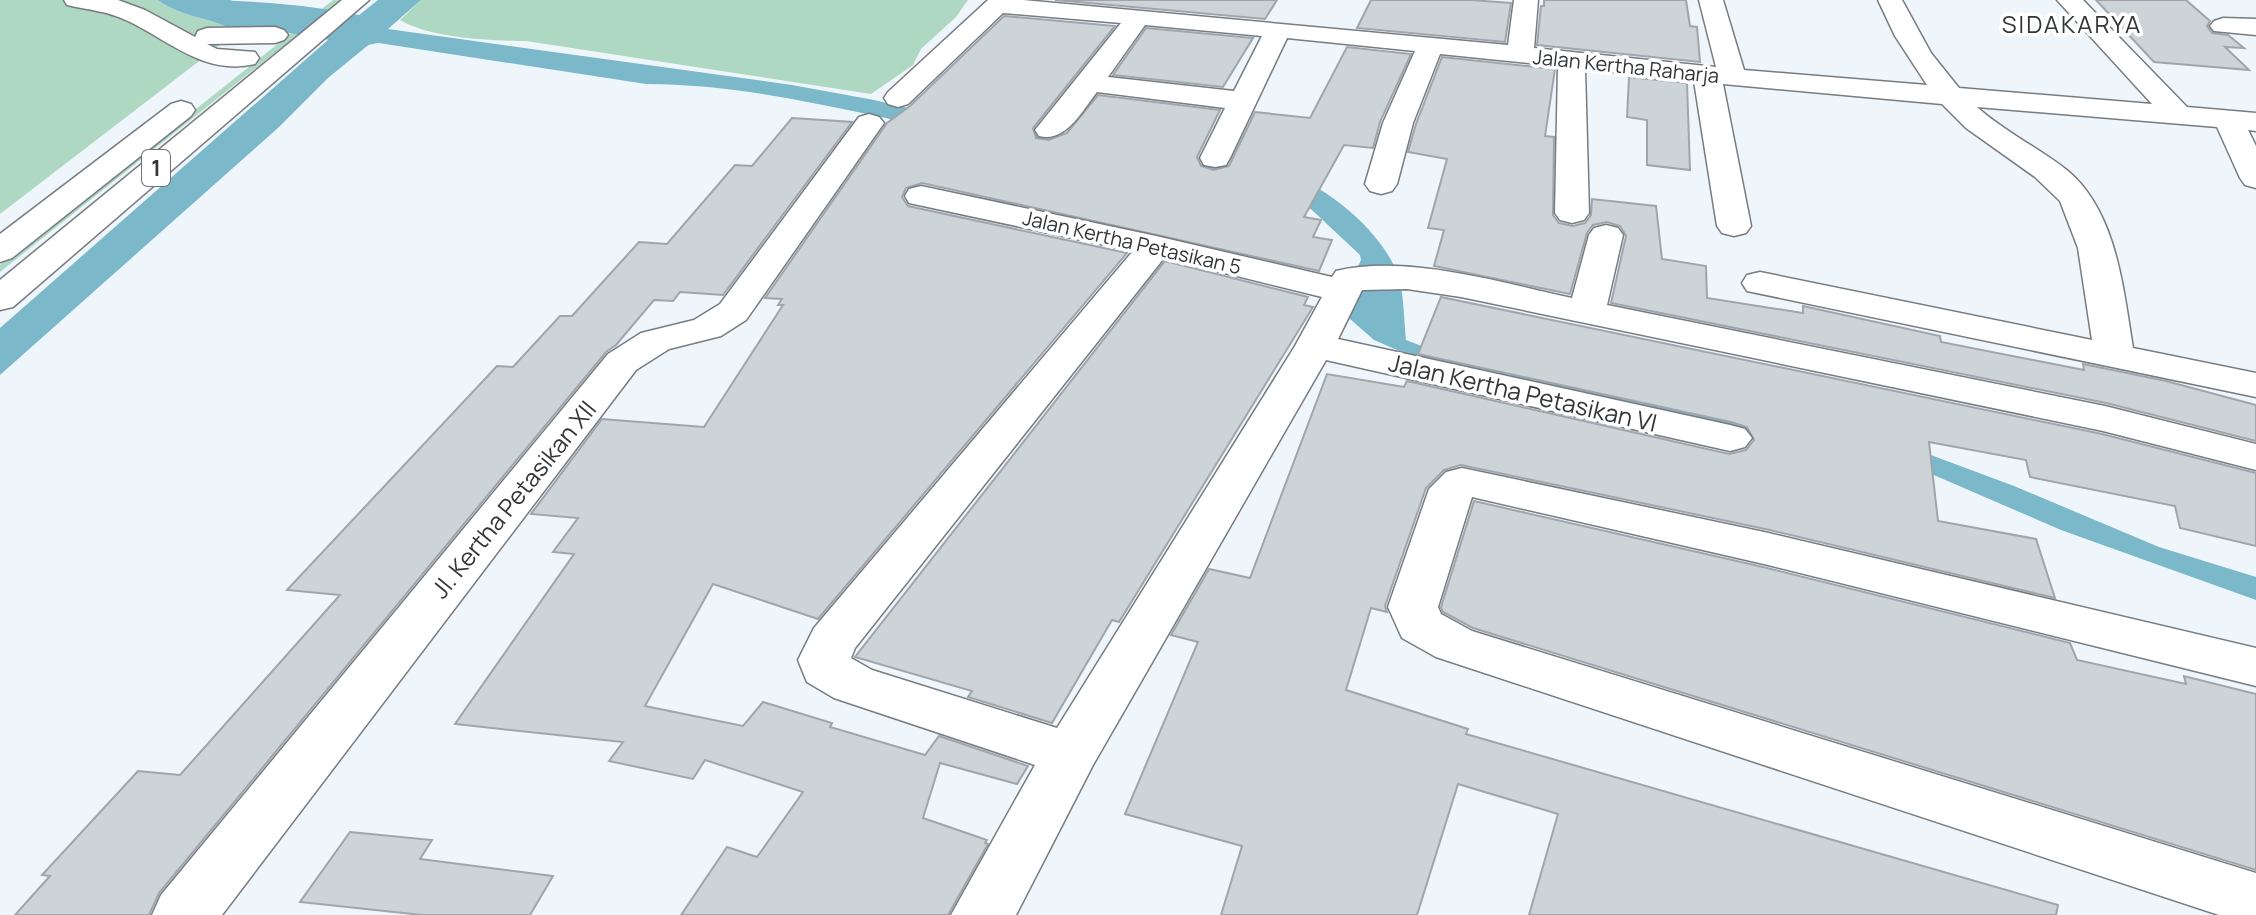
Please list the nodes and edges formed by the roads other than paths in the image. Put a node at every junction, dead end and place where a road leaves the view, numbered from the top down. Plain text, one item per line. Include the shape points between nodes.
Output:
1 (76, 0) edge
2 (1526, 0) edge
3 (1711, 0) edge
4 (1890, 0) edge
5 (2069, 0) edge
6 (1000, 2) edge
7 (350, 6) edge
8 (1154, 12) edge
9 (2223, 26) dead end
10 (2256, 27) edge
11 (1278, 30) junction
12 (290, 31) junction
13 (176, 37) junction
14 (1430, 46) junction
15 (1520, 54) junction
16 (246, 58) junction
17 (1571, 61) junction
18 (1720, 76) junction
19 (1090, 83) junction
20 (1947, 96) junction
21 (1242, 101) junction
22 (2180, 117) junction
23 (2242, 121) edge
24 (1050, 130) dead end
25 (1215, 158) dead end
26 (2256, 178) edge
27 (1381, 184) dead end
28 (921, 196) dead end
29 (1572, 213) dead end
30 (1734, 226) dead end
31 (1606, 235) dead end
32 (1156, 246) junction
33 (0, 251) edge
34 (1760, 283) dead end
35 (1346, 285) junction
36 (0, 299) edge
37 (1587, 311) junction
38 (1315, 346) junction
39 (2114, 355) junction
40 (2256, 385) edge
41 (1730, 438) dead end
42 (2256, 457) edge
43 (2256, 667) edge
44 (1070, 754) junction
45 (2256, 900) edge
46 (184, 915) edge
47 (983, 915) edge

1 - 13 main road via 136,15
2 - 15 main road
3 - 18 main road
4 - 20 main road
5 - 22 main road
6 - 8 main road, Jalan Kertha Raharja
6 - 46 main road, Jl. Kertha Petasikan XII via 883,111 733,312 707,328 655,341 622,362
7 - 12 main road, 1
8 - 11 main road, Jalan Kertha Raharja
8 - 19 main road
9 - 10 main road
11 - 14 main road, Jalan Kertha Raharja via 1331,23
11 - 21 main road
12 - 13 main road
12 - 16 main road, 1
12 - 36 main road, 1
13 - 16 main road via 212,57
14 - 15 main road, Jalan Kertha Raharja
14 - 27 main road via 1398,123
15 - 17 main road, Jalan Kertha Raharja
16 - 33 main road, 1
17 - 18 main road, Jalan Kertha Raharja
17 - 29 main road
18 - 20 main road, Jalan Kertha Raharja
18 - 30 main road
19 - 21 main road
19 - 24 main road
20 - 22 main road, Jalan Kertha Raharja
20 - 39 main road via 2075,197 2105,292
21 - 25 main road
22 - 23 main road, Jalan Kertha Raharja
23 - 26 main road
28 - 32 main road, Jalan Kertha Petasikan 5
31 - 37 main road
32 - 35 main road, Jalan Kertha Petasikan 5
32 - 44 main road via 832,641 824,660 826,668 853,684
34 - 39 main road
35 - 37 main road, Jalan Kertha Petasikan 5 via 1407,278
35 - 38 main road
37 - 42 main road, Jalan Kertha Petasikan 5 via 2105,419
38 - 41 main road, Jalan Kertha Petasikan VI
38 - 44 main road
39 - 40 main road
43 - 45 main road via 1764,548 1462,482 1452,489 1413,607 1420,625 1454,644
44 - 47 main road

